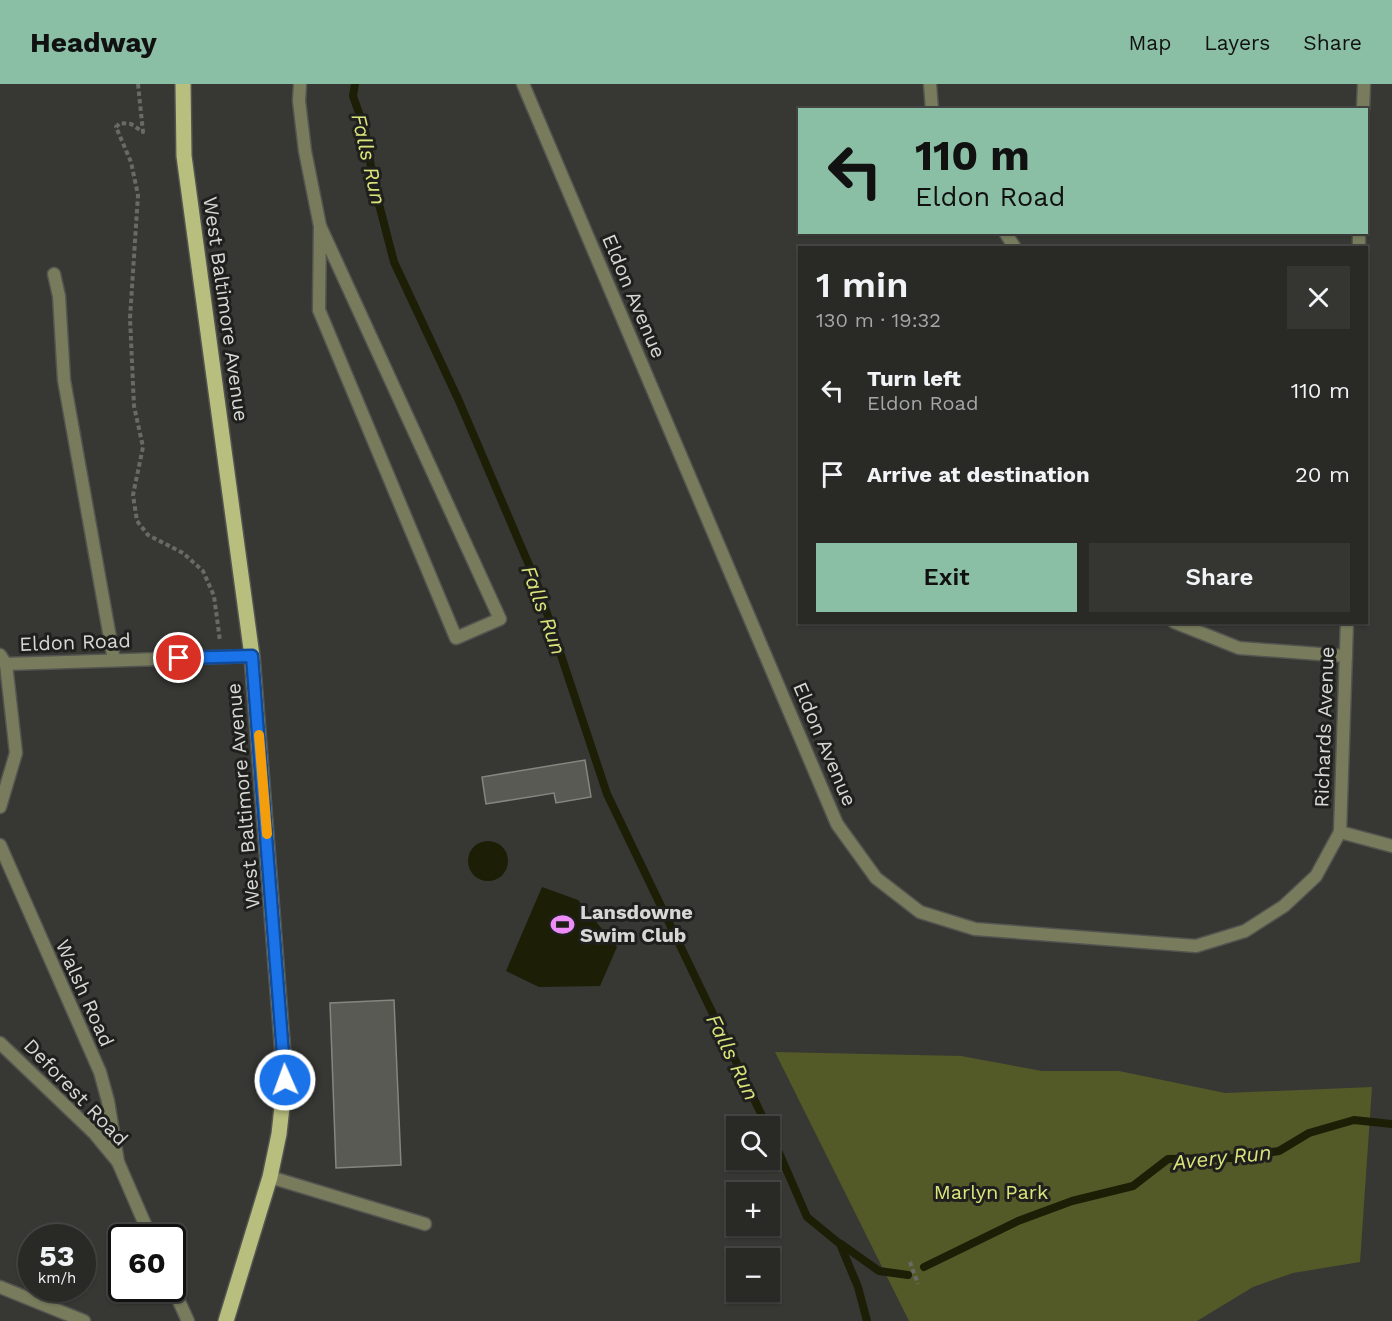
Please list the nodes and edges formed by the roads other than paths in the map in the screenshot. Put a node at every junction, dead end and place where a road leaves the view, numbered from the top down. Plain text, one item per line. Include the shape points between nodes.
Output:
1 (183, 84) edge
2 (300, 84) edge
3 (523, 84) edge
4 (930, 84) edge
5 (1364, 84) edge
6 (932, 108) edge
7 (1363, 108) edge
8 (320, 225) junction
9 (54, 274) dead end
10 (1179, 624) edge
11 (1347, 624) edge
12 (252, 656) junction
13 (1346, 656) junction
14 (3, 659) edge
15 (114, 660) junction
16 (0, 807) edge
17 (1340, 832) junction
18 (0, 845) edge
19 (1392, 846) edge
20 (0, 1042) edge
21 (118, 1162) junction
22 (270, 1177) junction
23 (145, 1224) edge
24 (424, 1224) dead end
25 (0, 1287) edge
26 (179, 1302) edge
27 (84, 1321) edge
28 (188, 1321) edge
29 (226, 1321) edge

1 - 12 main road, West Baltimore Avenue via 184,156
2 - 8 street via 298,101 305,151
3 - 17 street, Eldon Avenue via 837,824 876,878 920,912 975,929 1196,946 1245,931 1284,906 1316,876
4 - 6 street
5 - 7 street
8 - 8 street via 319,310 456,638 500,619
9 - 15 street via 64,380
10 - 13 street via 1239,648
11 - 13 street, Richards Avenue
12 - 15 street, Eldon Road
12 - 22 main road, West Baltimore Avenue via 285,1080
13 - 17 street, Richards Avenue
14 - 15 street, Eldon Road
14 - 16 street via 16,753
17 - 19 street
18 - 21 street, Walsh Road via 100,1072
20 - 21 street, Deforest Road via 87,1126
21 - 23 street, Deforest Road
22 - 24 street
22 - 29 main road, West Baltimore Avenue
25 - 27 street
26 - 28 street

